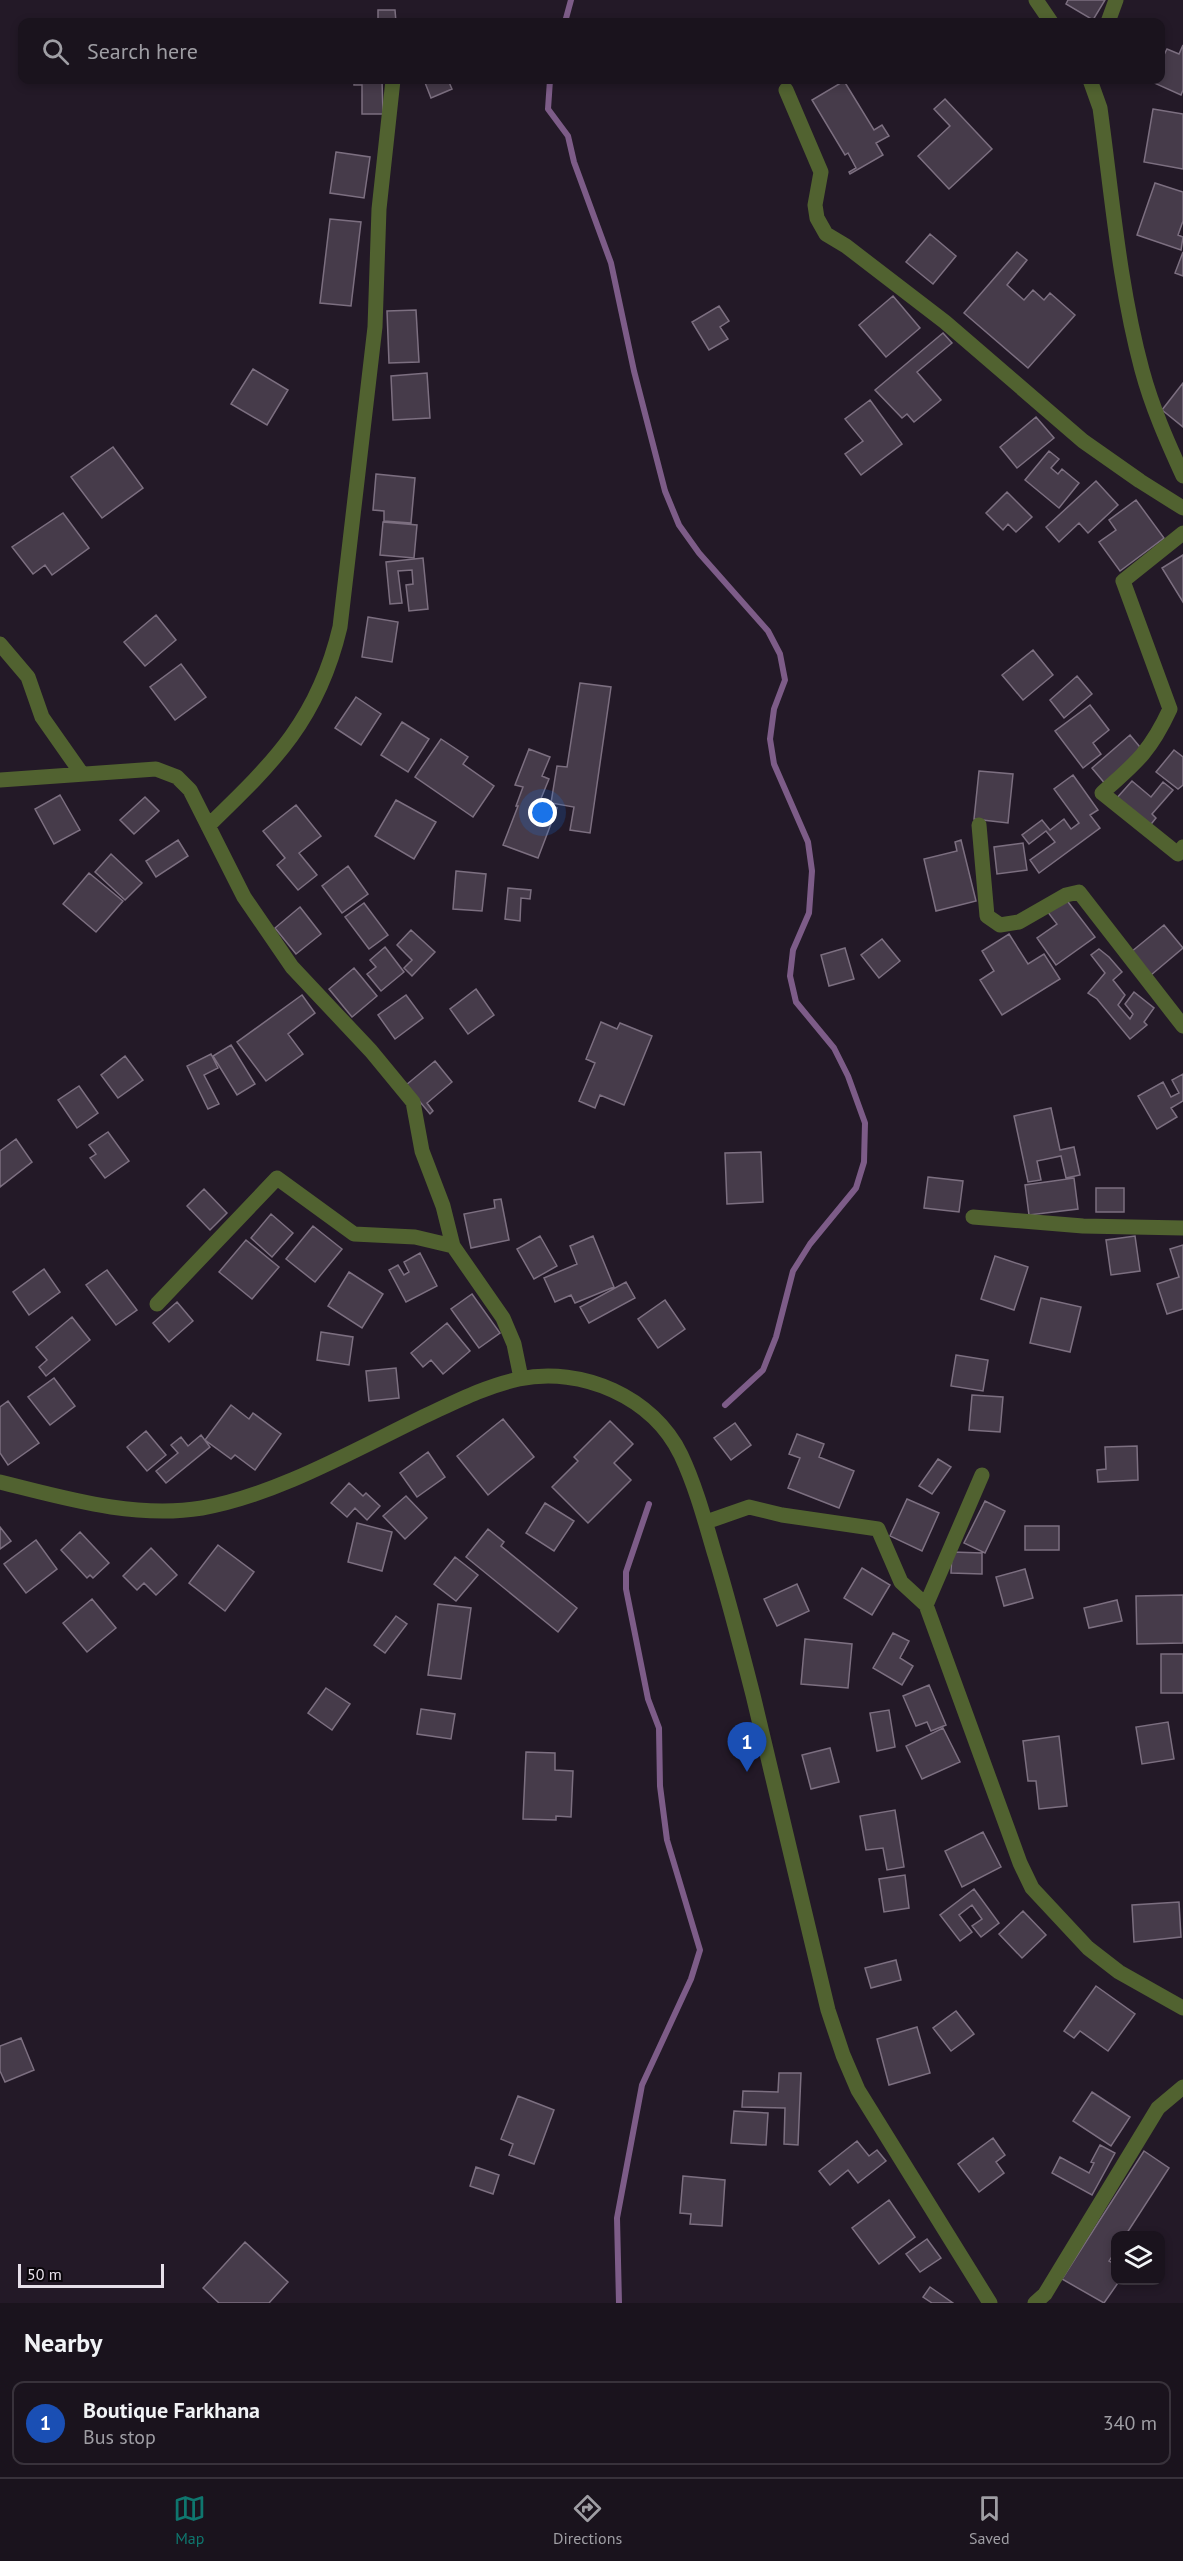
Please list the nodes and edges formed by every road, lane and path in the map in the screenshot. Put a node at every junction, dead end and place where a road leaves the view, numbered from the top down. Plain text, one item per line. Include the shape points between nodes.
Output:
1 (1036, 0) edge
2 (1116, 0) edge
3 (1048, 18) edge
4 (1109, 18) edge
5 (393, 84) edge
6 (1091, 84) edge
7 (786, 90) dead end
8 (1183, 476) edge
9 (1183, 508) edge
10 (1183, 533) edge
11 (0, 644) edge
12 (82, 774) junction
13 (0, 780) edge
14 (979, 825) dead end
15 (208, 826) junction
16 (1183, 847) edge
17 (1183, 1026) edge
18 (973, 1217) dead end
19 (1183, 1228) edge
20 (453, 1246) junction
21 (157, 1304) dead end
22 (521, 1378) junction
23 (982, 1475) dead end
24 (0, 1482) edge
25 (705, 1522) junction
26 (926, 1605) junction
27 (1183, 2008) edge
28 (1183, 2087) edge
29 (990, 2303) edge
30 (1035, 2303) edge

1 - 3 street
2 - 4 street
5 - 15 street via 380,209 375,327 340,627 332,663 296,733
6 - 8 street via 1100,108 1129,316 1142,372 1156,416
7 - 9 street via 821,172 816,218 826,234 945,322 1083,441
10 - 16 street via 1123,581 1170,709 1143,758 1102,793 1178,854
11 - 12 street via 28,677 42,717
12 - 13 street
12 - 15 street via 156,768 177,777 190,790
14 - 17 street via 987,916 1000,926 1019,922 1066,895 1079,892
15 - 20 street via 244,897 292,966 413,1102 422,1151 440,1196
18 - 19 street via 1083,1226
20 - 21 street via 415,1237 354,1234 277,1178
20 - 22 street via 503,1318 514,1344
22 - 24 street via 475,1392 281,1484 202,1508 138,1511
22 - 25 street via 557,1377 595,1383 629,1397 658,1421 679,1451
23 - 26 street
25 - 26 street via 749,1507 878,1529 901,1582
25 - 29 street via 737,1631 828,2010 843,2055 858,2090
26 - 27 street via 1032,1888 1088,1948 1119,1972
28 - 30 street via 1158,2108 1045,2294

